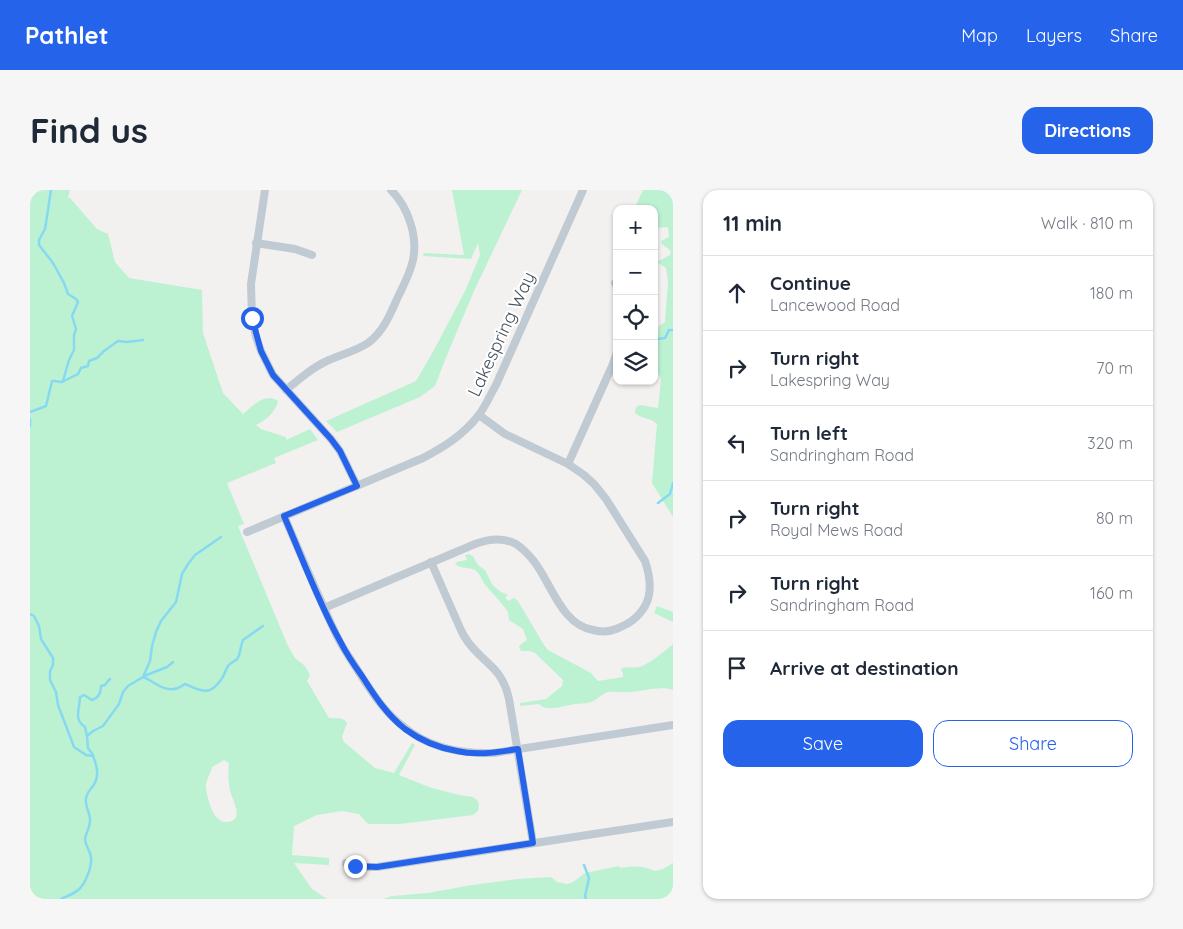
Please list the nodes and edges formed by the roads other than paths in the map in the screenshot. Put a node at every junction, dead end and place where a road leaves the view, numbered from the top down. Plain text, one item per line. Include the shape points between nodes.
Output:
1 (266, 190) edge
2 (391, 190) edge
3 (584, 190) edge
4 (256, 243) junction
5 (312, 254) dead end
6 (613, 364) edge
7 (286, 390) junction
8 (479, 415) junction
9 (568, 464) junction
10 (357, 486) junction
11 (284, 516) junction
12 (247, 532) dead end
13 (431, 562) junction
14 (324, 608) junction
15 (673, 725) edge
16 (518, 749) junction
17 (673, 822) edge
18 (533, 843) junction
19 (346, 863) dead end

1 - 4 street
2 - 7 street via 409,220 414,247 409,274 389,319 368,343 328,360 304,374
3 - 8 street, Lakespring Way via 496,385
4 - 5 street
4 - 7 street via 250,284 252,318 261,351 273,375
6 - 9 street
7 - 10 street via 340,451
8 - 9 street via 505,434
8 - 10 street, Lakespring Way via 456,439 438,450
9 - 13 street via 594,484 606,499 645,561 649,572 649,594 640,614 632,621 611,631 580,625 564,611 534,561 506,540 485,540
10 - 11 street, Lakespring Way
11 - 12 street, Lakespring Way
11 - 14 street
13 - 14 street
13 - 16 street via 464,637 495,669 507,687
14 - 16 street via 340,643 376,699 405,728 422,739 458,752 475,754
15 - 16 street
16 - 18 street
17 - 18 street
18 - 19 street via 377,867

